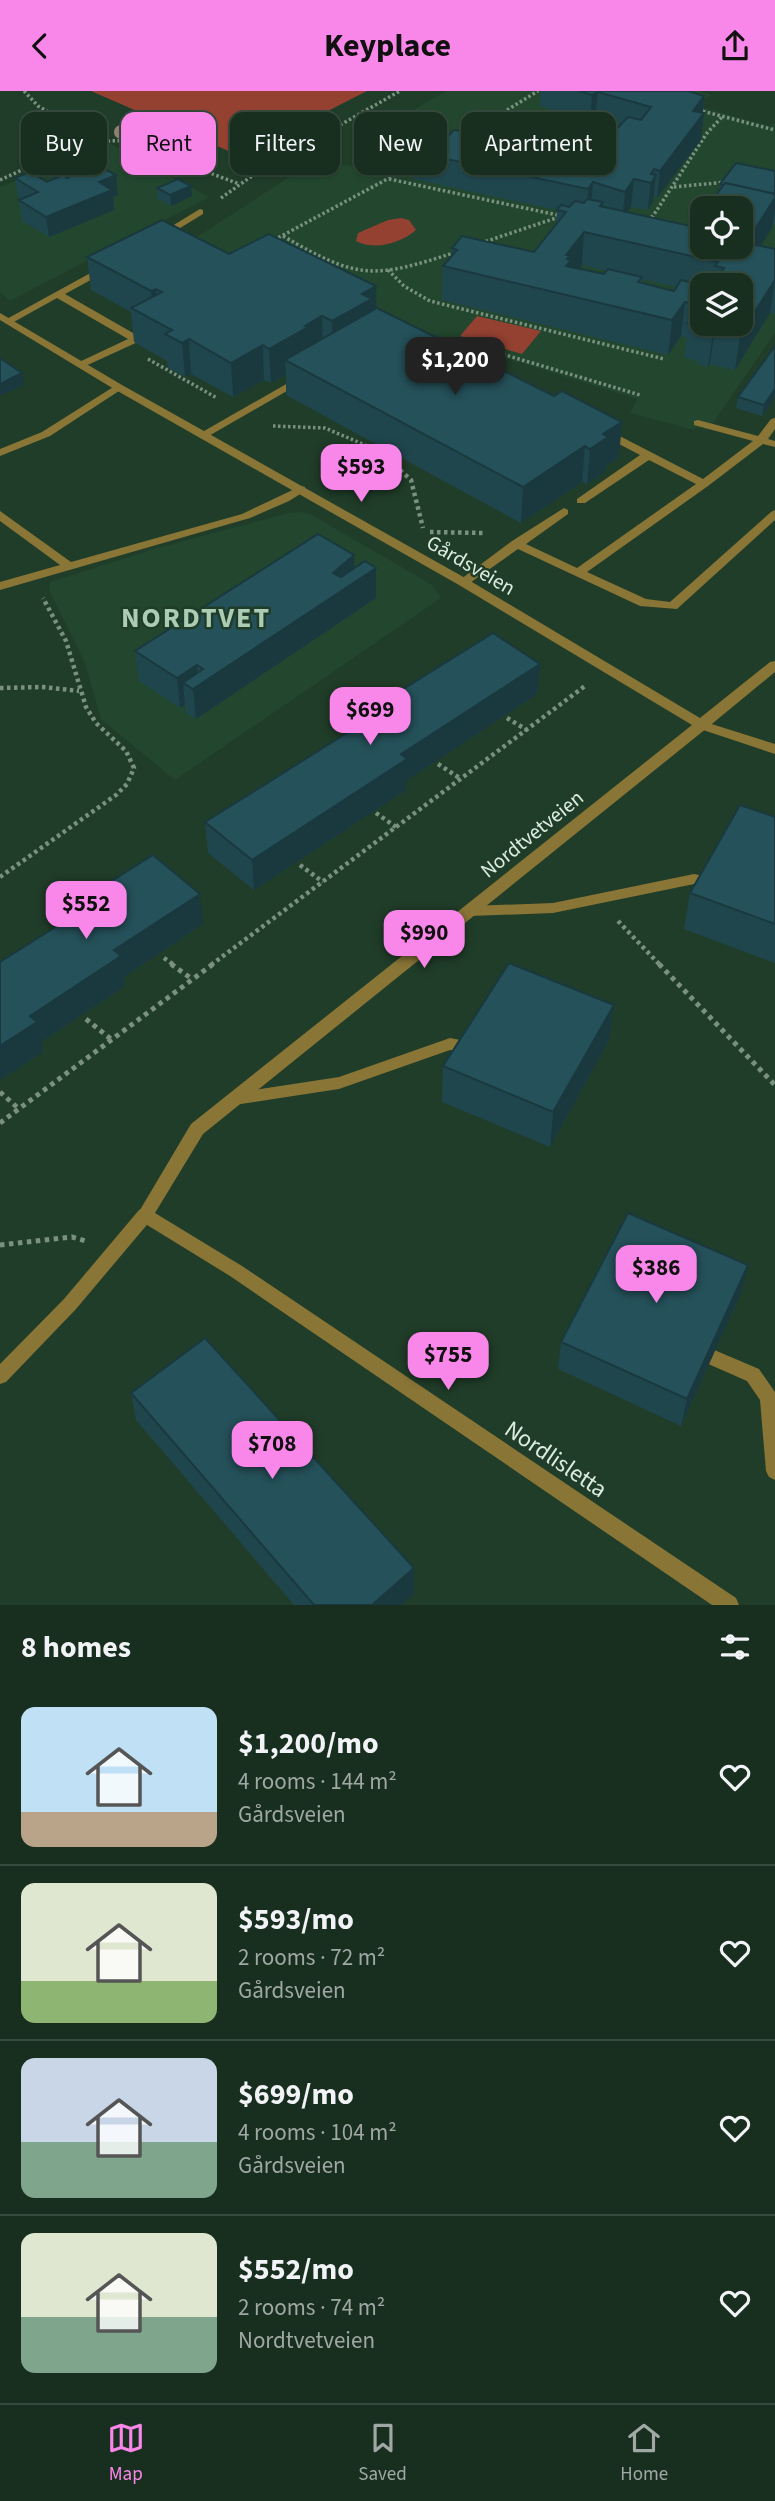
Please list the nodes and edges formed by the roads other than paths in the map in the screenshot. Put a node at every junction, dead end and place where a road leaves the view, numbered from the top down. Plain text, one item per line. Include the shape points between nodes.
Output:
1 (200, 212) road end
2 (148, 243) edge
3 (117, 260) edge
4 (59, 295) junction
5 (4, 318) edge
6 (81, 365) junction
7 (308, 374) edge
8 (118, 387) junction
9 (775, 421) edge
10 (587, 423) edge
11 (698, 423) dead end
12 (203, 435) junction
13 (760, 441) junction
14 (775, 444) edge
15 (0, 453) edge
16 (648, 454) junction
17 (704, 484) junction
18 (301, 489) junction
19 (581, 501) dead end
20 (565, 512) dead end
21 (775, 514) edge
22 (0, 515) edge
23 (516, 544) junction
24 (68, 565) junction
25 (578, 573) junction
26 (463, 582) junction
27 (0, 586) edge
28 (775, 665) edge
29 (702, 725) junction
30 (775, 749) edge
31 (694, 879) edge
32 (470, 911) junction
33 (465, 1046) edge
34 (234, 1099) junction
35 (145, 1215) junction
36 (712, 1357) edge
37 (0, 1376) edge
38 (775, 1472) edge
39 (729, 1605) edge

1 - 2 street
3 - 4 street
4 - 5 street
4 - 6 street via 136,339
5 - 6 street, Gårdsveien
6 - 8 street, Gårdsveien
7 - 12 street
8 - 12 street, Gårdsveien
8 - 15 street via 46,434
9 - 13 street
10 - 16 street
11 - 13 street
12 - 18 street, Gårdsveien
13 - 14 street
13 - 17 street
16 - 17 street
16 - 19 street
17 - 25 street
18 - 24 street via 246,516
18 - 26 street, Gårdsveien
20 - 23 street
21 - 25 street via 673,606 644,603
22 - 24 street
23 - 25 street
23 - 26 street
24 - 27 street
26 - 29 street, Gårdsveien
28 - 29 street, Nordtvetveien
29 - 30 street, Gårdsveien
29 - 32 street, Nordtvetveien
31 - 32 street via 554,908
32 - 34 street, Nordtvetveien
33 - 34 street via 450,1044 339,1083
34 - 35 street, Nordtvetveien via 197,1129
35 - 37 street, Nordtvetveien via 70,1304
35 - 39 street, Nordlisletta
36 - 38 street via 753,1375 769,1398

